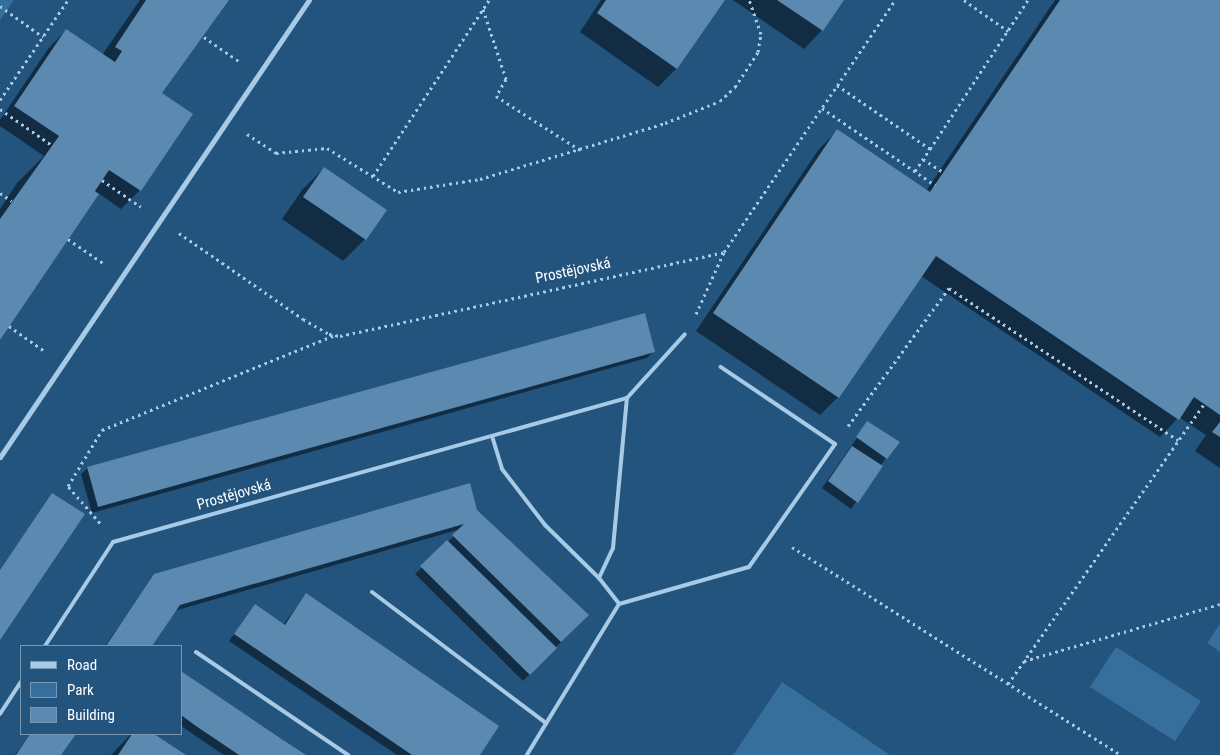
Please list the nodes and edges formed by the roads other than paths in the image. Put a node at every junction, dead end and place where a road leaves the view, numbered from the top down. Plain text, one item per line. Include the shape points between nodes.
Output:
1 (309, 0) edge
2 (685, 334) road end
3 (721, 367) dead end
4 (627, 398) junction
5 (492, 436) junction
6 (0, 457) edge
7 (599, 578) junction
8 (372, 592) dead end
9 (619, 604) junction
10 (45, 645) edge
11 (196, 652) dead end
12 (20, 684) edge
13 (0, 714) edge
14 (546, 723) junction
15 (348, 755) edge
16 (527, 755) edge

1 - 6 street
2 - 4 lane
3 - 9 lane via 834,444 749,567
4 - 5 lane, Prostějovská
4 - 7 lane via 613,548
5 - 7 lane via 502,469 545,525
5 - 10 lane, Prostějovská via 113,542
7 - 9 lane
8 - 14 lane
9 - 14 lane
11 - 15 lane
12 - 13 lane
14 - 16 lane

